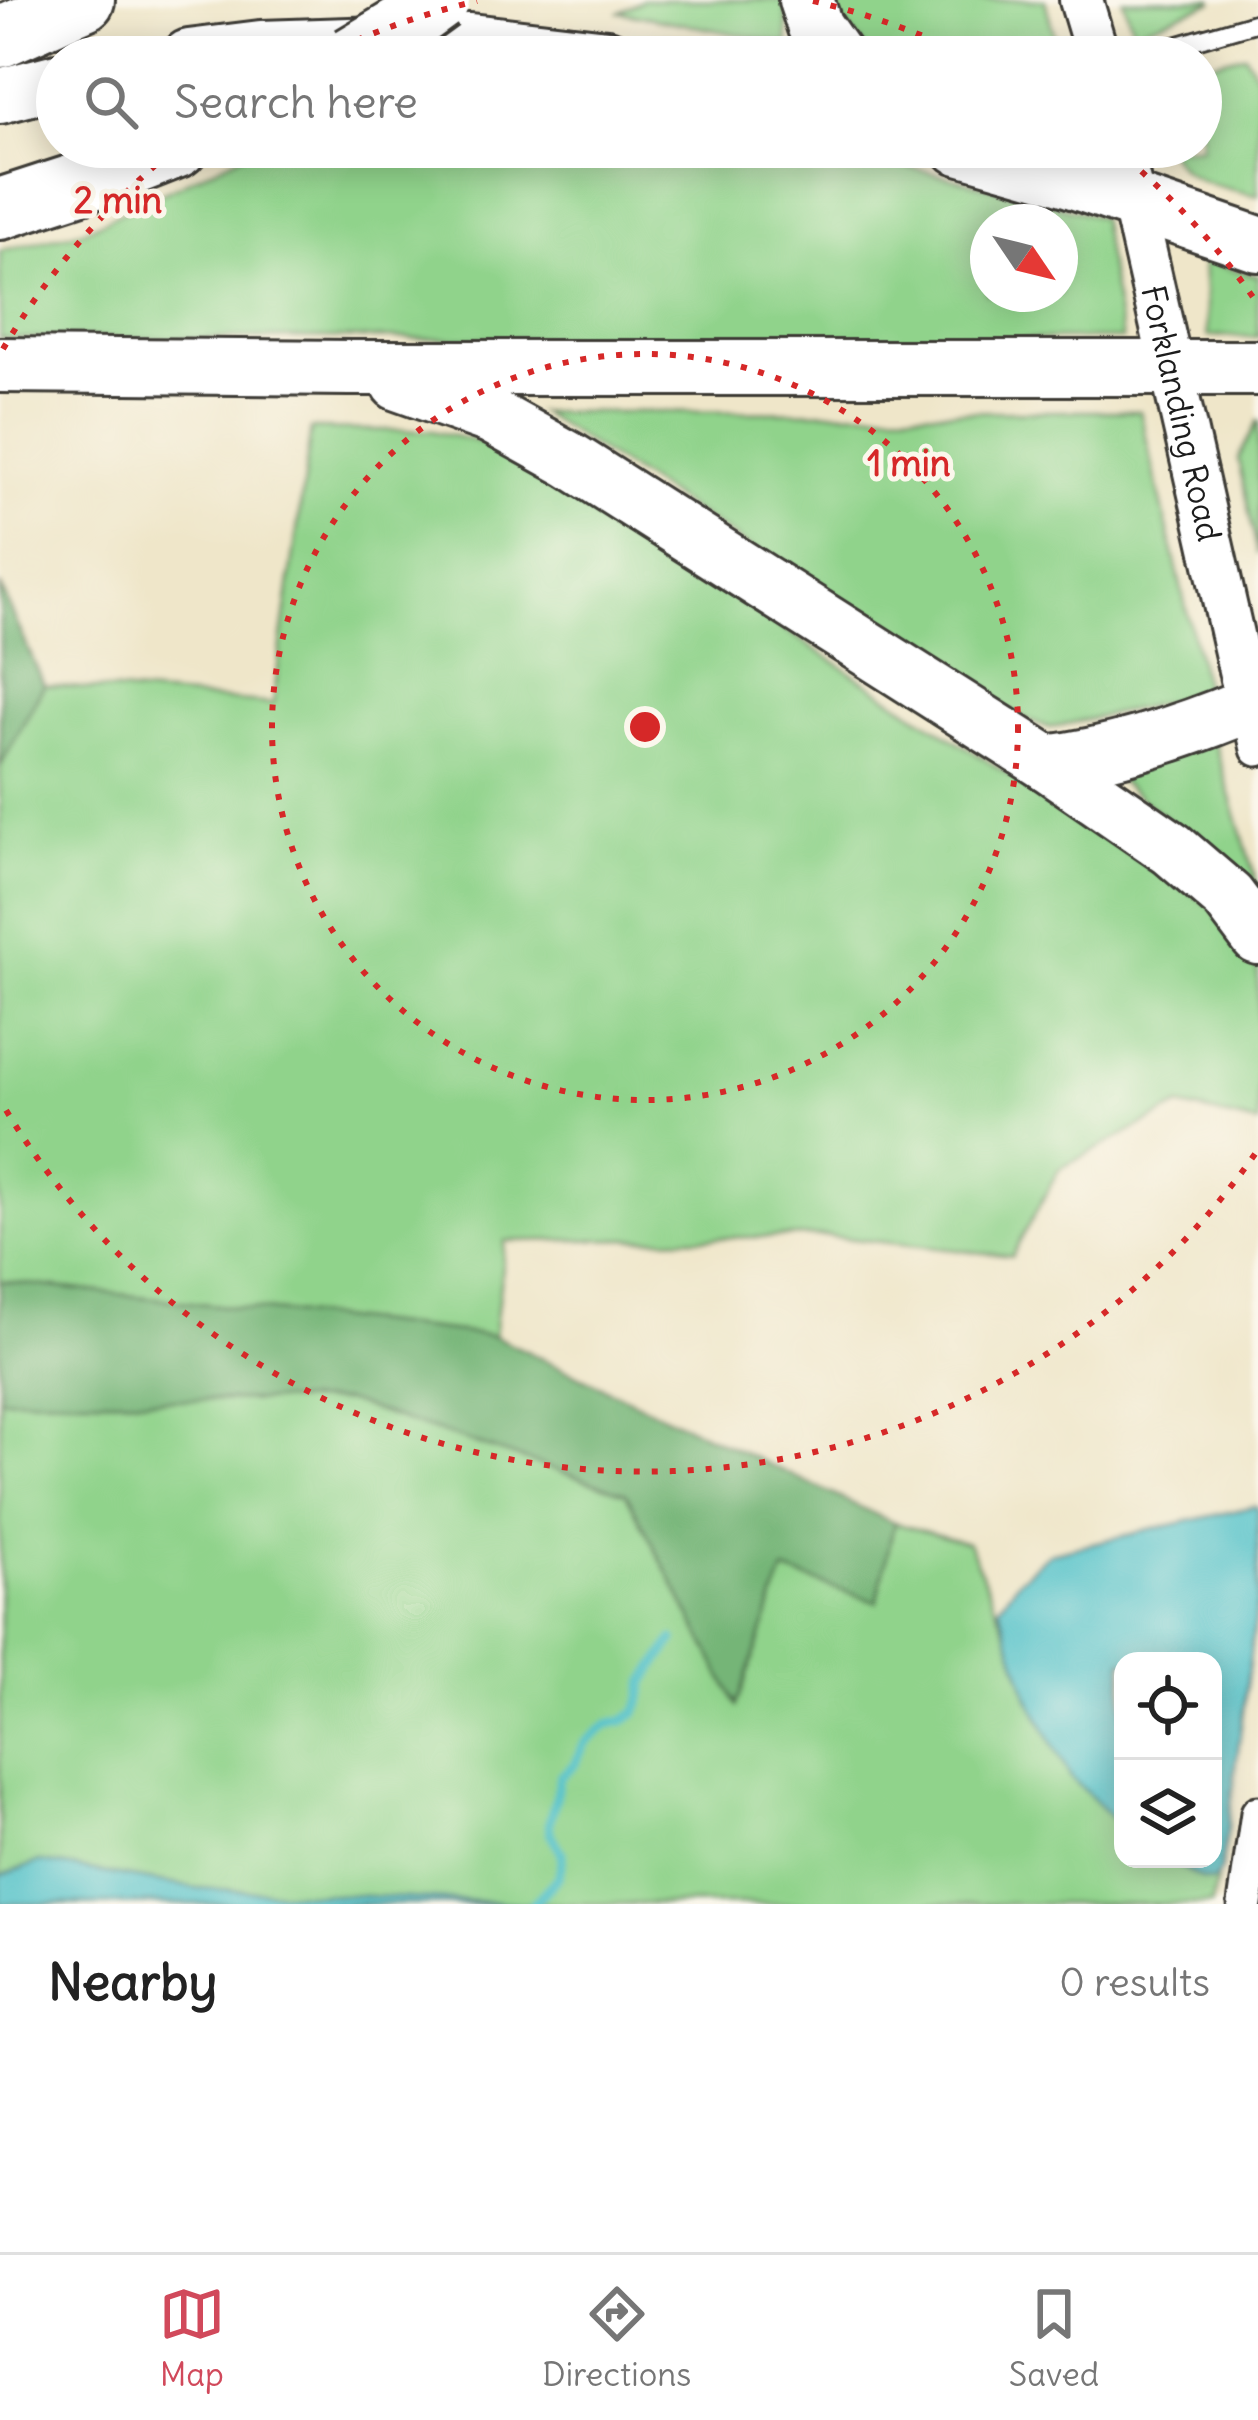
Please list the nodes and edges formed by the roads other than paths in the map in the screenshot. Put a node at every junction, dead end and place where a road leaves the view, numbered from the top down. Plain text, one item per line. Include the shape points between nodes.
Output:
1 (84, 0) edge
2 (440, 0) edge
3 (806, 0) edge
4 (1081, 0) edge
5 (1258, 22) edge
6 (384, 36) edge
7 (821, 36) edge
8 (1091, 36) edge
9 (1210, 36) edge
10 (0, 37) edge
11 (36, 87) edge
12 (0, 96) edge
13 (118, 168) edge
14 (1033, 168) edge
15 (1038, 168) edge
16 (1126, 168) edge
17 (1047, 172) junction
18 (27, 200) edge
19 (1135, 204) junction
20 (1258, 244) edge
21 (0, 364) edge
22 (1171, 367) junction
23 (350, 368) junction
24 (1258, 368) edge
25 (1253, 727) edge
26 (1047, 764) junction
27 (1258, 937) edge
28 (1258, 1814) edge
29 (1245, 1904) edge

1 - 10 highway
2 - 6 highway, bridge
3 - 7 highway
4 - 8 street
5 - 9 lane
11 - 12 highway
13 - 18 highway
14 - 17 highway
15 - 17 highway
16 - 19 street, Forklanding Road
17 - 19 highway
19 - 20 highway
19 - 22 street, Forklanding Road
21 - 23 highway
22 - 23 highway
22 - 24 highway
22 - 25 street, Forklanding Road
23 - 26 highway via 466,405 559,453
25 - 26 highway via 1200,725
26 - 27 highway via 1191,863
28 - 29 street

